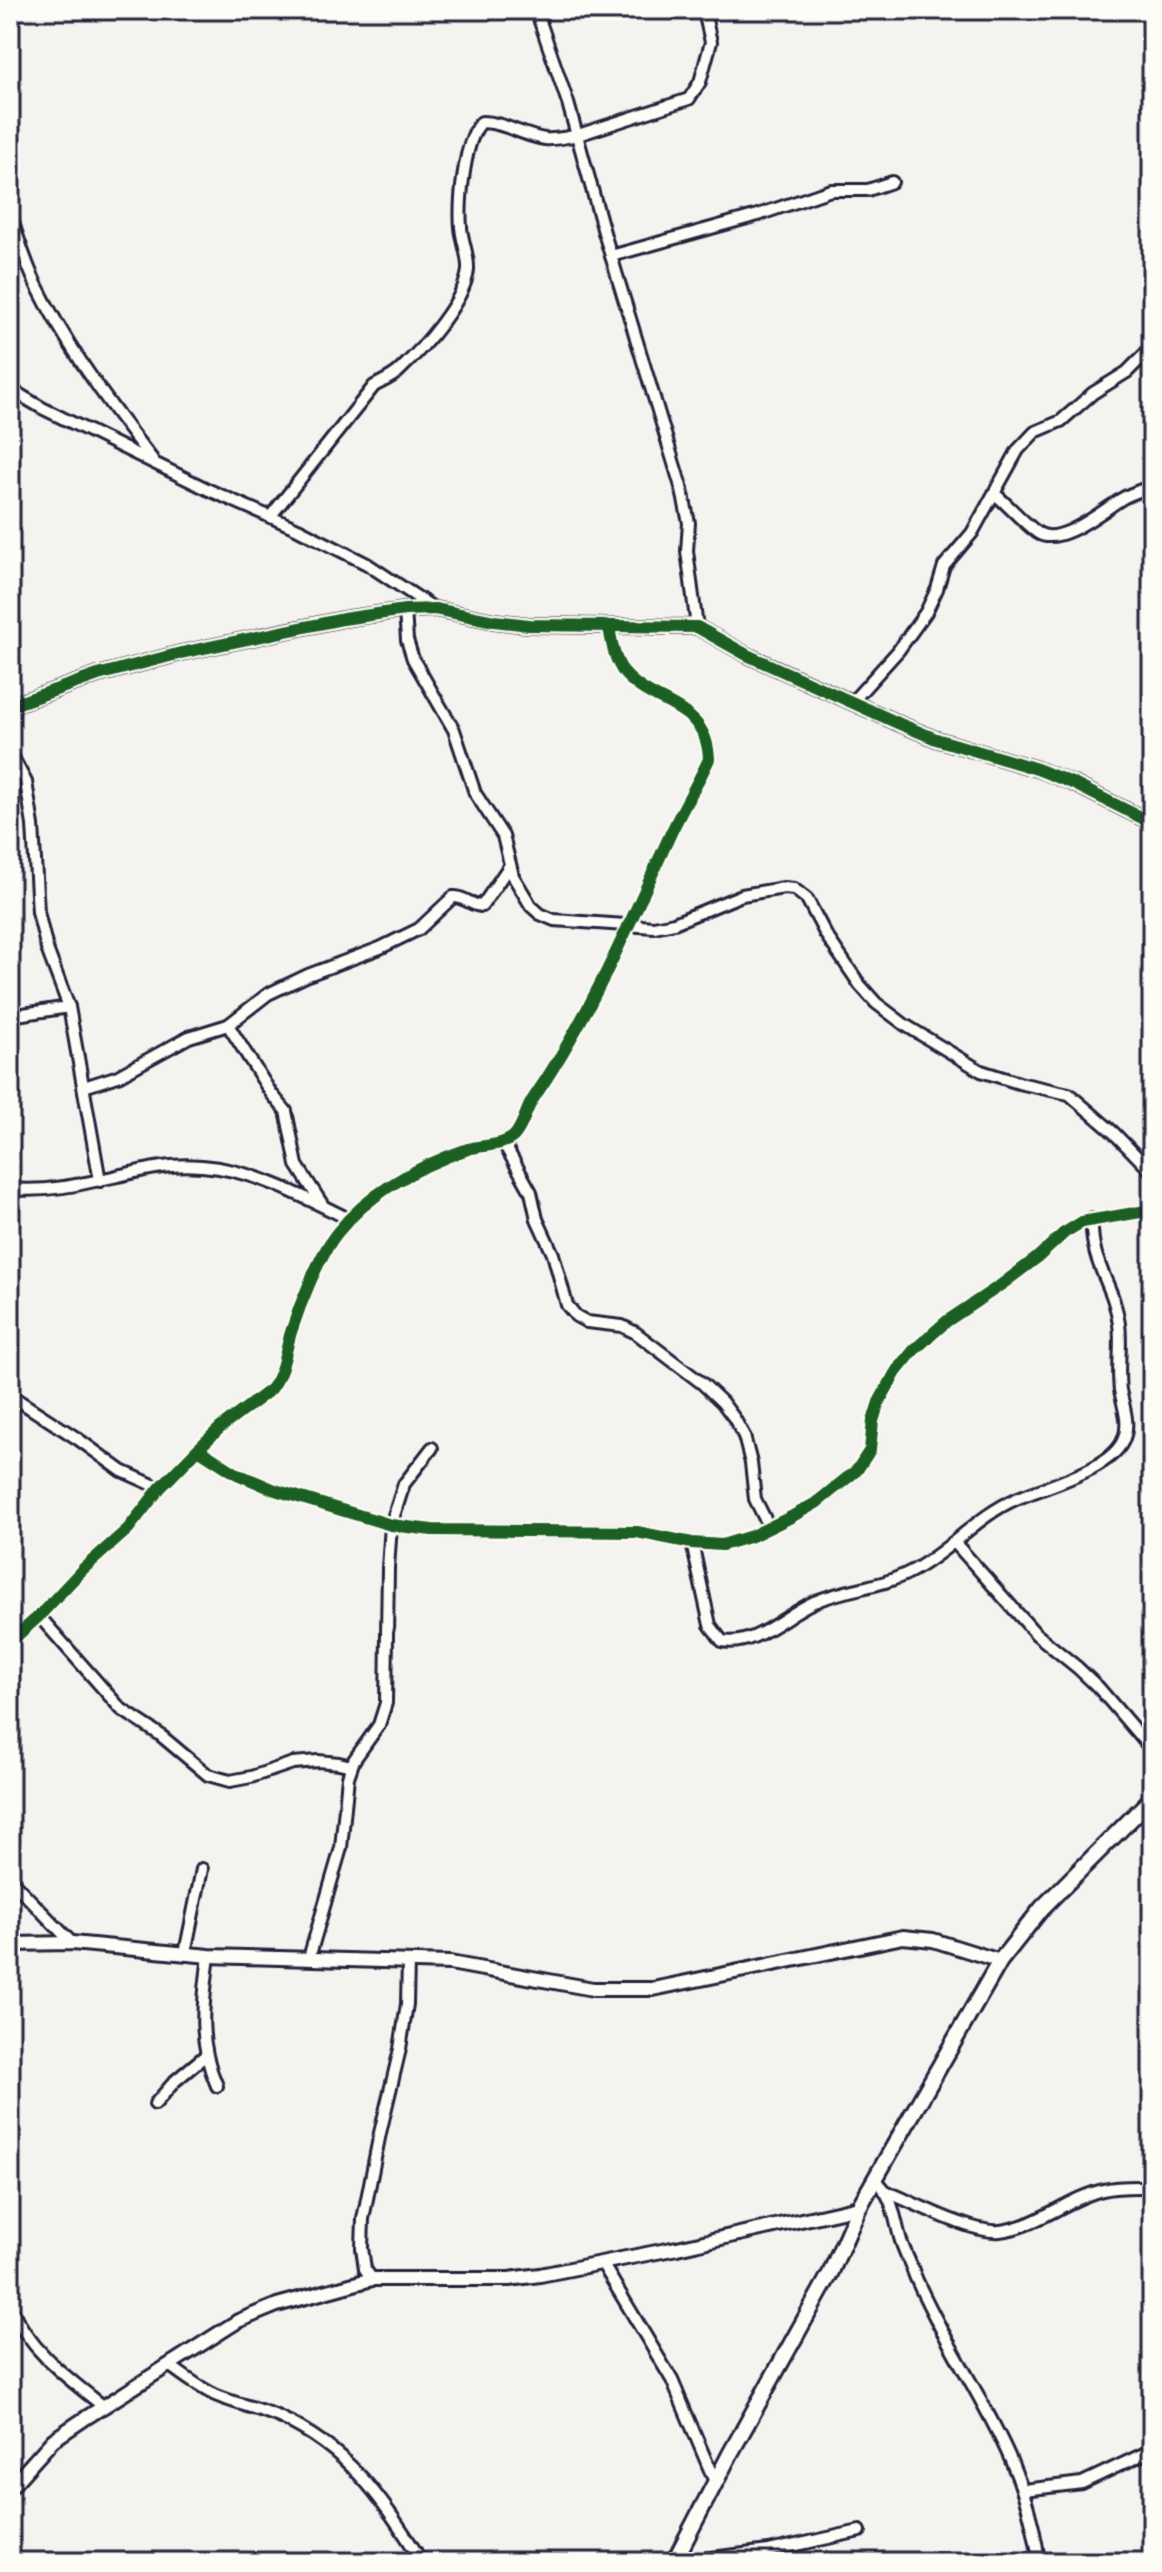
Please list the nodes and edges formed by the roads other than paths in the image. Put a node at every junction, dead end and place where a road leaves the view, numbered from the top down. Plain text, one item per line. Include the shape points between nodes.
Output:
1 (701, 10) edge
2 (540, 11) edge
3 (578, 135) junction
4 (892, 182) dead end
5 (10, 214) edge
6 (611, 256) junction
7 (1152, 347) edge
8 (10, 389) edge
9 (156, 464) junction
10 (1152, 486) edge
11 (995, 494) junction
12 (270, 517) junction
13 (435, 609) junction
14 (405, 610) junction
15 (609, 627) junction
16 (697, 627) junction
17 (852, 702) junction
18 (10, 706) edge
19 (10, 752) edge
20 (1152, 823) edge
21 (510, 865) junction
22 (630, 926) junction
23 (69, 1007) junction
24 (10, 1016) edge
25 (228, 1025) junction
26 (84, 1087) junction
27 (503, 1142) junction
28 (1152, 1172) edge
29 (100, 1181) junction
30 (10, 1189) edge
31 (324, 1207) junction
32 (1152, 1210) edge
33 (349, 1219) junction
34 (1092, 1219) junction
35 (10, 1395) edge
36 (432, 1448) dead end
37 (198, 1449) junction
38 (160, 1488) junction
39 (391, 1525) junction
40 (769, 1527) junction
41 (692, 1543) junction
42 (955, 1543) junction
43 (39, 1616) junction
44 (10, 1642) edge
45 (1152, 1750) edge
46 (351, 1766) junction
47 (1152, 1798) edge
48 (202, 1869) dead end
49 (10, 1879) edge
50 (72, 1943) junction
51 (10, 1944) edge
52 (185, 1953) junction
53 (209, 1956) junction
54 (309, 1958) junction
55 (408, 1961) junction
56 (1000, 1961) junction
57 (206, 2055) junction
58 (217, 2086) dead end
59 (155, 2104) dead end
60 (880, 2186) junction
61 (1152, 2187) edge
62 (859, 2207) junction
63 (602, 2263) junction
64 (372, 2279) junction
65 (10, 2305) edge
66 (169, 2365) junction
67 (103, 2406) junction
68 (1152, 2450) edge
69 (715, 2482) junction
70 (10, 2488) edge
71 (1024, 2490) junction
72 (860, 2531) dead end
73 (422, 2562) edge
74 (676, 2562) edge
75 (1039, 2562) edge

1 - 3 street via 711,42 700,82 689,99
2 - 3 street
3 - 6 street
3 - 12 street via 551,139 496,123 477,125 468,146 461,213 468,271 464,287 426,342 398,373 374,386
4 - 6 street via 868,190 831,190
5 - 9 street via 35,283 67,339
6 - 16 street via 682,490
7 - 11 street via 1061,421 1026,439
8 - 9 street
9 - 12 street
10 - 11 street via 1048,537
11 - 17 street via 944,566 926,612
12 - 13 street via 367,564
13 - 14 street
13 - 15 street via 506,622
14 - 18 street via 181,653
14 - 21 street via 413,659 454,730 469,779 503,836
15 - 16 street
15 - 22 street via 616,659 626,674 684,711 709,746 709,759
16 - 17 street
17 - 20 street via 936,739 1072,783
19 - 23 street via 26,782 42,930
21 - 22 street via 540,914 554,920
21 - 25 street via 482,906 453,897 419,929 268,994
22 - 27 street via 515,1135
22 - 28 street via 674,923 742,895 794,889 807,899 826,935 876,1003 981,1071 1069,1094
23 - 24 street
23 - 26 street
25 - 26 street via 189,1037 118,1076
25 - 31 street via 286,1111 297,1165
26 - 29 street
27 - 33 street via 423,1166
27 - 40 street via 531,1192 567,1305 587,1322 636,1333 722,1402 744,1436 755,1499
29 - 30 street via 69,1188
29 - 31 street via 202,1164 235,1169
31 - 33 street
32 - 34 street
33 - 37 street via 317,1267 278,1380
34 - 40 street via 1064,1233 914,1350 879,1402 865,1461 816,1503
34 - 42 street via 1094,1254 1119,1323 1123,1442 1114,1455 1096,1465 998,1508
35 - 38 street via 122,1471
36 - 39 street via 404,1484
37 - 38 street
37 - 39 street via 275,1490
38 - 43 street via 128,1529
39 - 41 street via 637,1532
39 - 46 street via 386,1703 379,1725
40 - 41 street via 722,1545
41 - 42 street via 710,1625 722,1641 731,1643 761,1634 816,1601 912,1572
42 - 45 street via 1021,1619 1098,1687
43 - 44 street
43 - 46 street via 121,1709 208,1775 230,1781 293,1763
46 - 54 street via 341,1848
47 - 56 main road via 1042,1908
48 - 52 street
49 - 50 street
50 - 51 street
50 - 52 street
52 - 53 street
53 - 54 street
53 - 57 street
54 - 55 street
55 - 56 street via 626,1991 903,1937 933,1940
55 - 64 street via 400,2049 363,2219 365,2269
56 - 60 main road
57 - 58 street
57 - 59 street
60 - 61 street via 956,2221 999,2232 1102,2190
60 - 62 main road
60 - 71 street via 943,2334 1003,2438
62 - 63 street
62 - 69 main road via 830,2274
63 - 64 street via 509,2279
63 - 69 street via 672,2380
64 - 66 street via 288,2301 238,2321
65 - 67 street via 36,2349
66 - 67 street
66 - 73 street via 195,2385 291,2422 336,2451 378,2494
67 - 70 street via 53,2440
68 - 71 street via 1082,2483
69 - 74 main road
71 - 75 street
72 - 74 street via 769,2551

